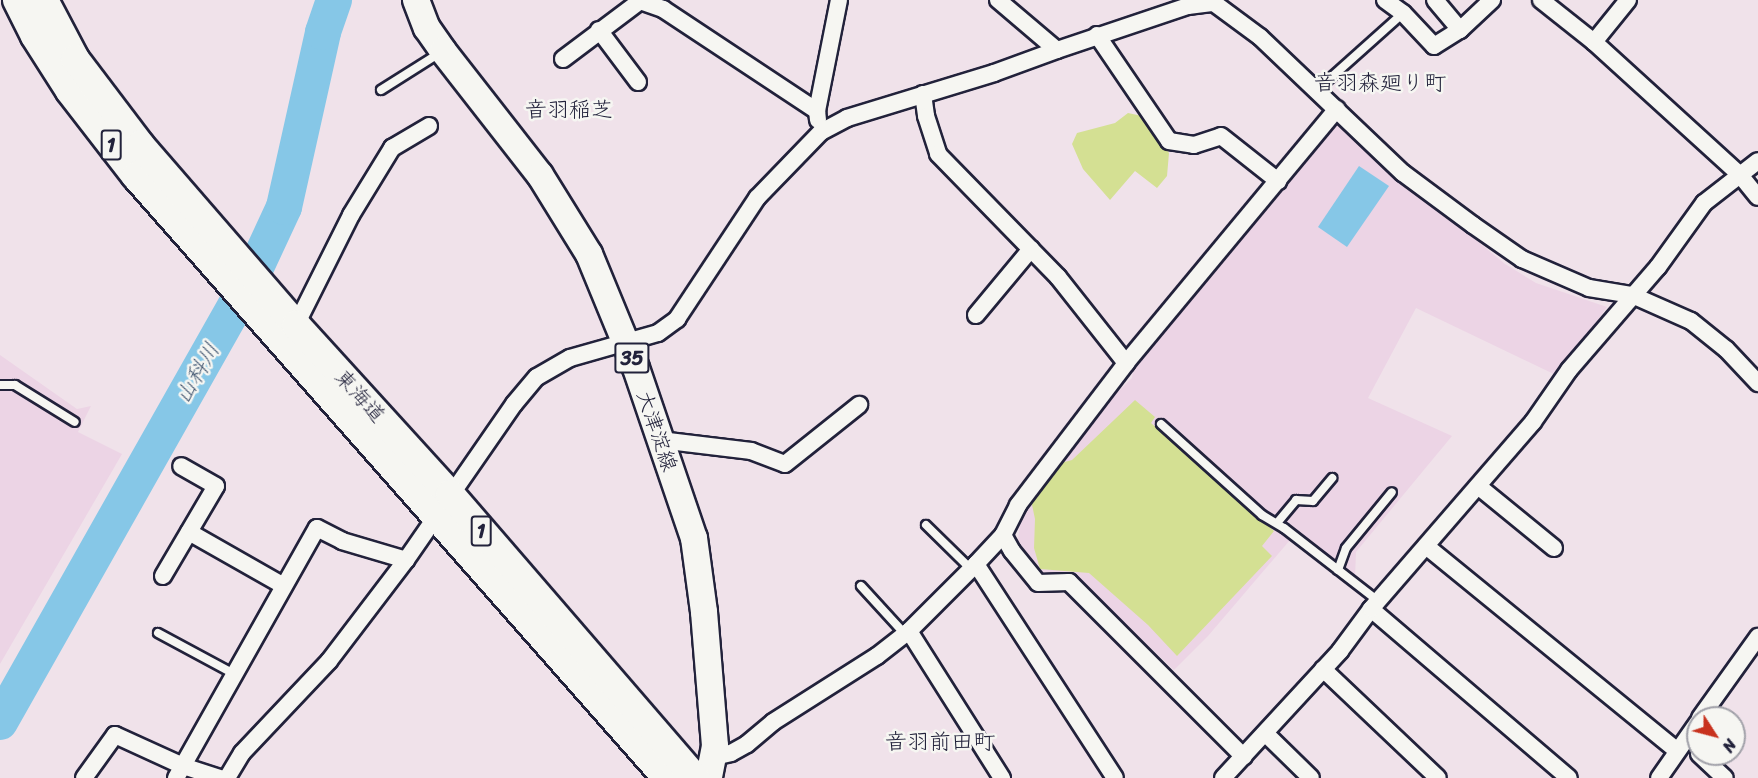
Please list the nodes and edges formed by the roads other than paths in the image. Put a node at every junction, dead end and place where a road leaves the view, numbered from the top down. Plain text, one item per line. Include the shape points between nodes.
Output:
1 (16, 0) edge
2 (44, 0) edge
3 (416, 0) edge
4 (839, 0) edge
5 (998, 0) edge
6 (1385, 0) edge
7 (1435, 0) edge
8 (1492, 0) edge
9 (1541, 0) edge
10 (1628, 0) edge
11 (646, 2) edge
12 (1217, 2) edge
13 (1403, 13) junction
14 (599, 30) junction
15 (1460, 30) junction
16 (1097, 35) junction
17 (1594, 42) junction
18 (1057, 50) junction
19 (442, 51) junction
20 (563, 59) dead end
21 (638, 82) dead end
22 (381, 90) dead end
23 (1317, 90) junction
24 (924, 94) junction
25 (1337, 109) junction
26 (817, 111) junction
27 (429, 126) dead end
28 (821, 132) junction
29 (1758, 161) edge
30 (1740, 175) junction
31 (1278, 181) junction
32 (1758, 197) edge
33 (1031, 249) junction
34 (230, 266) junction
35 (1632, 295) junction
36 (976, 315) dead end
37 (290, 336) junction
38 (625, 341) junction
39 (1126, 363) junction
40 (1758, 383) edge
41 (0, 385) edge
42 (859, 405) dead end
43 (75, 422) dead end
44 (1161, 424) dead end
45 (660, 440) junction
46 (182, 466) dead end
47 (1332, 478) dead end
48 (1478, 486) junction
49 (1392, 492) dead end
50 (443, 504) junction
51 (1277, 524) junction
52 (926, 525) dead end
53 (189, 532) junction
54 (1003, 535) junction
55 (1426, 546) junction
56 (1554, 548) dead end
57 (406, 560) junction
58 (973, 567) junction
59 (1338, 570) junction
60 (163, 576) dead end
61 (284, 586) junction
62 (861, 586) dead end
63 (1375, 605) junction
64 (158, 633) dead end
65 (908, 633) junction
66 (1758, 637) edge
67 (1323, 669) junction
68 (234, 674) junction
69 (1709, 706) edge
70 (1265, 733) junction
71 (1686, 739) edge
72 (1681, 746) junction
73 (1686, 748) edge
74 (1244, 757) junction
75 (1712, 766) edge
76 (712, 768) edge
77 (179, 772) edge
78 (84, 778) edge
79 (220, 778) edge
80 (227, 778) edge
81 (667, 778) edge
82 (695, 778) edge
83 (1002, 778) edge
84 (1116, 778) edge
85 (1223, 778) edge
86 (1311, 778) edge
87 (1438, 778) edge
88 (1569, 778) edge
89 (1659, 778) edge
90 (1725, 778) edge

1 - 34 highway, 東海道 / 1 via 70,91 136,176
2 - 34 highway, 東海道 / 1 via 75,59
3 - 19 main road, 大津淀線 / 35
4 - 26 street
5 - 18 street
6 - 13 street
7 - 15 street
8 - 15 street
9 - 17 street
10 - 17 street
11 - 14 street
11 - 26 street
12 - 16 street via 1188,6
12 - 23 street
13 - 15 street via 1434,46
13 - 23 lane
14 - 20 street
14 - 21 street
16 - 18 street
16 - 31 street via 1169,141 1194,145 1221,136
17 - 30 street
18 - 24 street
19 - 22 lane
19 - 38 main road, 大津淀線 / 35 via 540,175 590,254
23 - 25 street
24 - 28 street via 847,118
24 - 33 street via 926,116 938,154
25 - 31 street
25 - 35 street via 1403,173 1522,259 1589,288
26 - 28 street
27 - 37 street via 392,148 351,215
28 - 38 street via 757,198 677,319 658,333
29 - 30 street
30 - 32 street
30 - 35 street via 1704,202 1658,267
31 - 39 street
33 - 36 street
33 - 39 street
34 - 37 highway, 東海道 / 1
35 - 40 street via 1691,321 1726,349
35 - 48 street
37 - 50 highway, 東海道 / 1
38 - 45 main road, 大津淀線 / 35
38 - 50 street via 570,358 537,377
39 - 54 street via 1018,505
41 - 43 lane via 15,385
42 - 45 street via 786,464 751,451
44 - 51 lane
45 - 76 main road, 大津淀線 / 35 via 694,538 704,612
46 - 53 street via 216,486
47 - 51 lane via 1313,501 1296,500
48 - 55 street
48 - 56 street
49 - 59 lane via 1346,548
50 - 57 street
50 - 81 highway, 東海道 / 1
50 - 82 highway, 東海道 / 1
51 - 59 lane
52 - 58 lane
53 - 60 street
53 - 61 street
54 - 58 street
54 - 74 street via 1038,584 1069,582
55 - 63 street
55 - 72 street
57 - 61 street via 342,541 317,528
57 - 80 street via 329,661 242,753
58 - 65 street
58 - 84 street
59 - 63 lane
61 - 68 street
62 - 65 lane
63 - 67 street
63 - 88 street
64 - 68 lane
65 - 76 street via 773,722
65 - 83 street
66 - 69 street
67 - 70 street
67 - 87 street
68 - 77 street
70 - 74 street
70 - 86 street
71 - 72 street
72 - 73 street
72 - 89 street
74 - 85 street
75 - 90 street
77 - 78 street via 115,735
77 - 79 street

